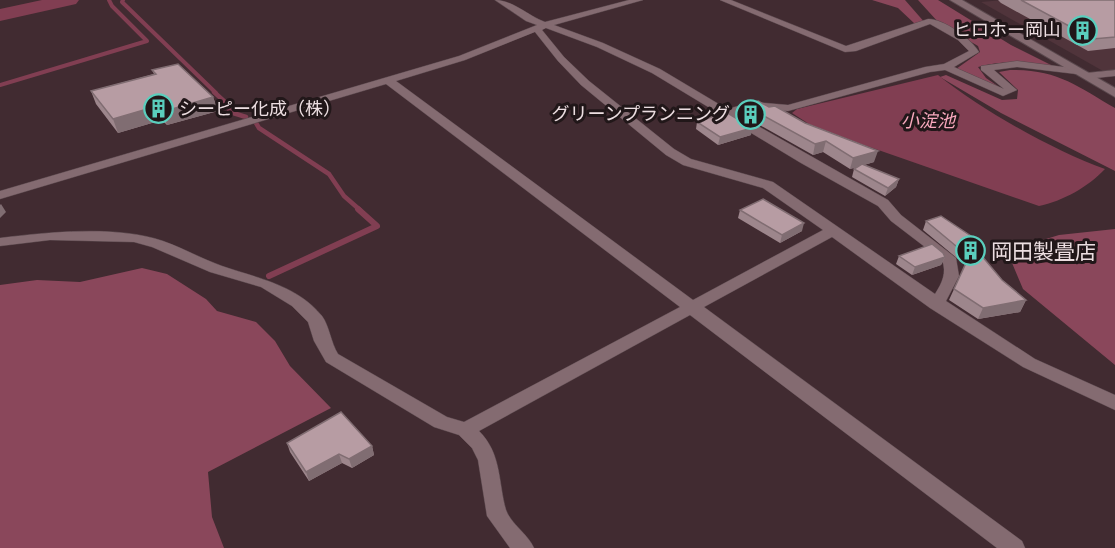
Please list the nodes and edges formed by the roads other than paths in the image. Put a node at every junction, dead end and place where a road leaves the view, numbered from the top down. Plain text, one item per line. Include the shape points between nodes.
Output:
1 (499, 0) edge
2 (639, 0) edge
3 (724, 0) edge
4 (955, 0) edge
5 (540, 27) junction
6 (946, 67) junction
7 (1081, 73) junction
8 (1115, 74) edge
9 (388, 81) junction
10 (1115, 93) edge
11 (727, 112) junction
12 (0, 195) edge
13 (832, 231) junction
14 (0, 242) edge
15 (936, 304) junction
16 (695, 308) junction
17 (1115, 403) edge
18 (466, 430) junction
19 (523, 548) edge
20 (1014, 548) edge

1 - 5 street
2 - 5 street
3 - 6 street via 845,49 932,21 973,47 974,52
4 - 7 street
5 - 9 street via 462,58
5 - 11 street via 600,45 656,71
5 - 13 street via 561,59 585,83 670,152 687,162 768,185
6 - 7 street via 1003,93 1012,90 985,68 1017,63
6 - 11 street via 788,108 754,105
7 - 8 street
7 - 10 street
9 - 12 street
9 - 16 street
11 - 15 street via 883,203 896,218 949,258 954,268 952,278
13 - 15 street
13 - 16 street
14 - 18 street via 50,236 134,238 266,284 298,302 316,320 332,358 441,422
15 - 17 street via 1029,363
16 - 18 street
16 - 20 street
18 - 19 street via 488,460 497,516

